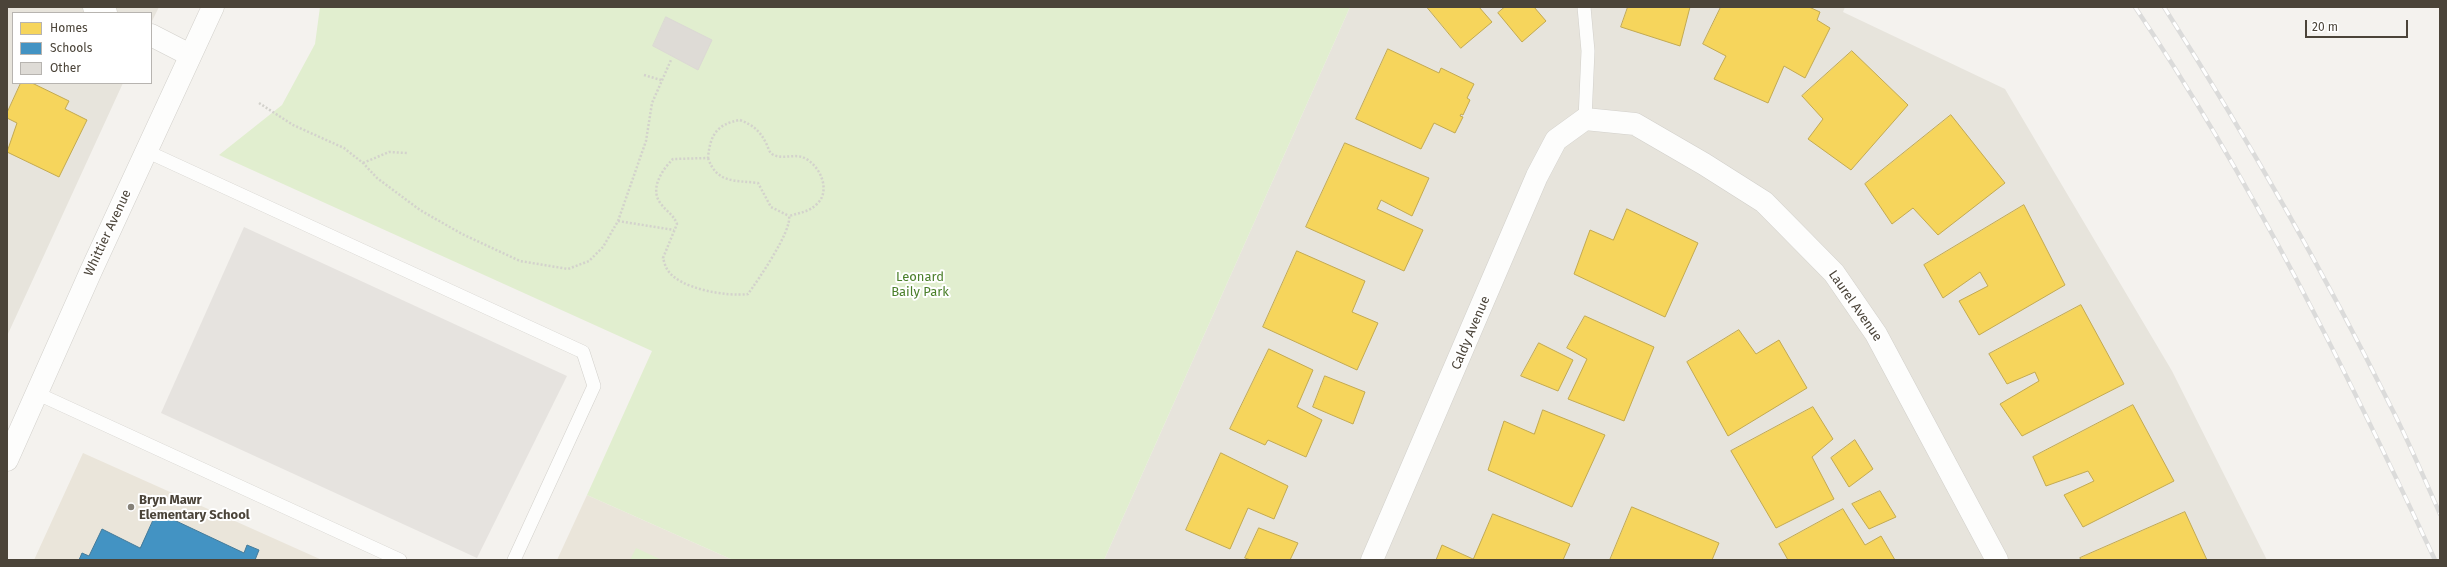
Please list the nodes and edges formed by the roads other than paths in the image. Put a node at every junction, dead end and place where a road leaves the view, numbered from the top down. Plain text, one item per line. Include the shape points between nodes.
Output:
1 (94, 7) edge
2 (213, 7) edge
3 (1584, 7) edge
4 (104, 12) edge
5 (152, 36) edge
6 (190, 55) junction
7 (1585, 119) junction
8 (146, 151) junction
9 (36, 393) junction
10 (7, 460) edge
11 (400, 560) edge
12 (514, 560) edge
13 (1372, 560) edge
14 (1997, 560) edge

1 - 4 street
2 - 6 street, Whittier Avenue
3 - 7 lane via 1588,51
5 - 6 street
6 - 8 street, Whittier Avenue
7 - 13 street, Caldy Avenue via 1556,140 1537,176
7 - 14 street, Laurel Avenue via 1634,124 1704,164 1764,202 1834,273 1876,334
8 - 9 street, Whittier Avenue
8 - 12 lane via 583,352 594,386
9 - 10 street, Whittier Avenue
9 - 11 lane

